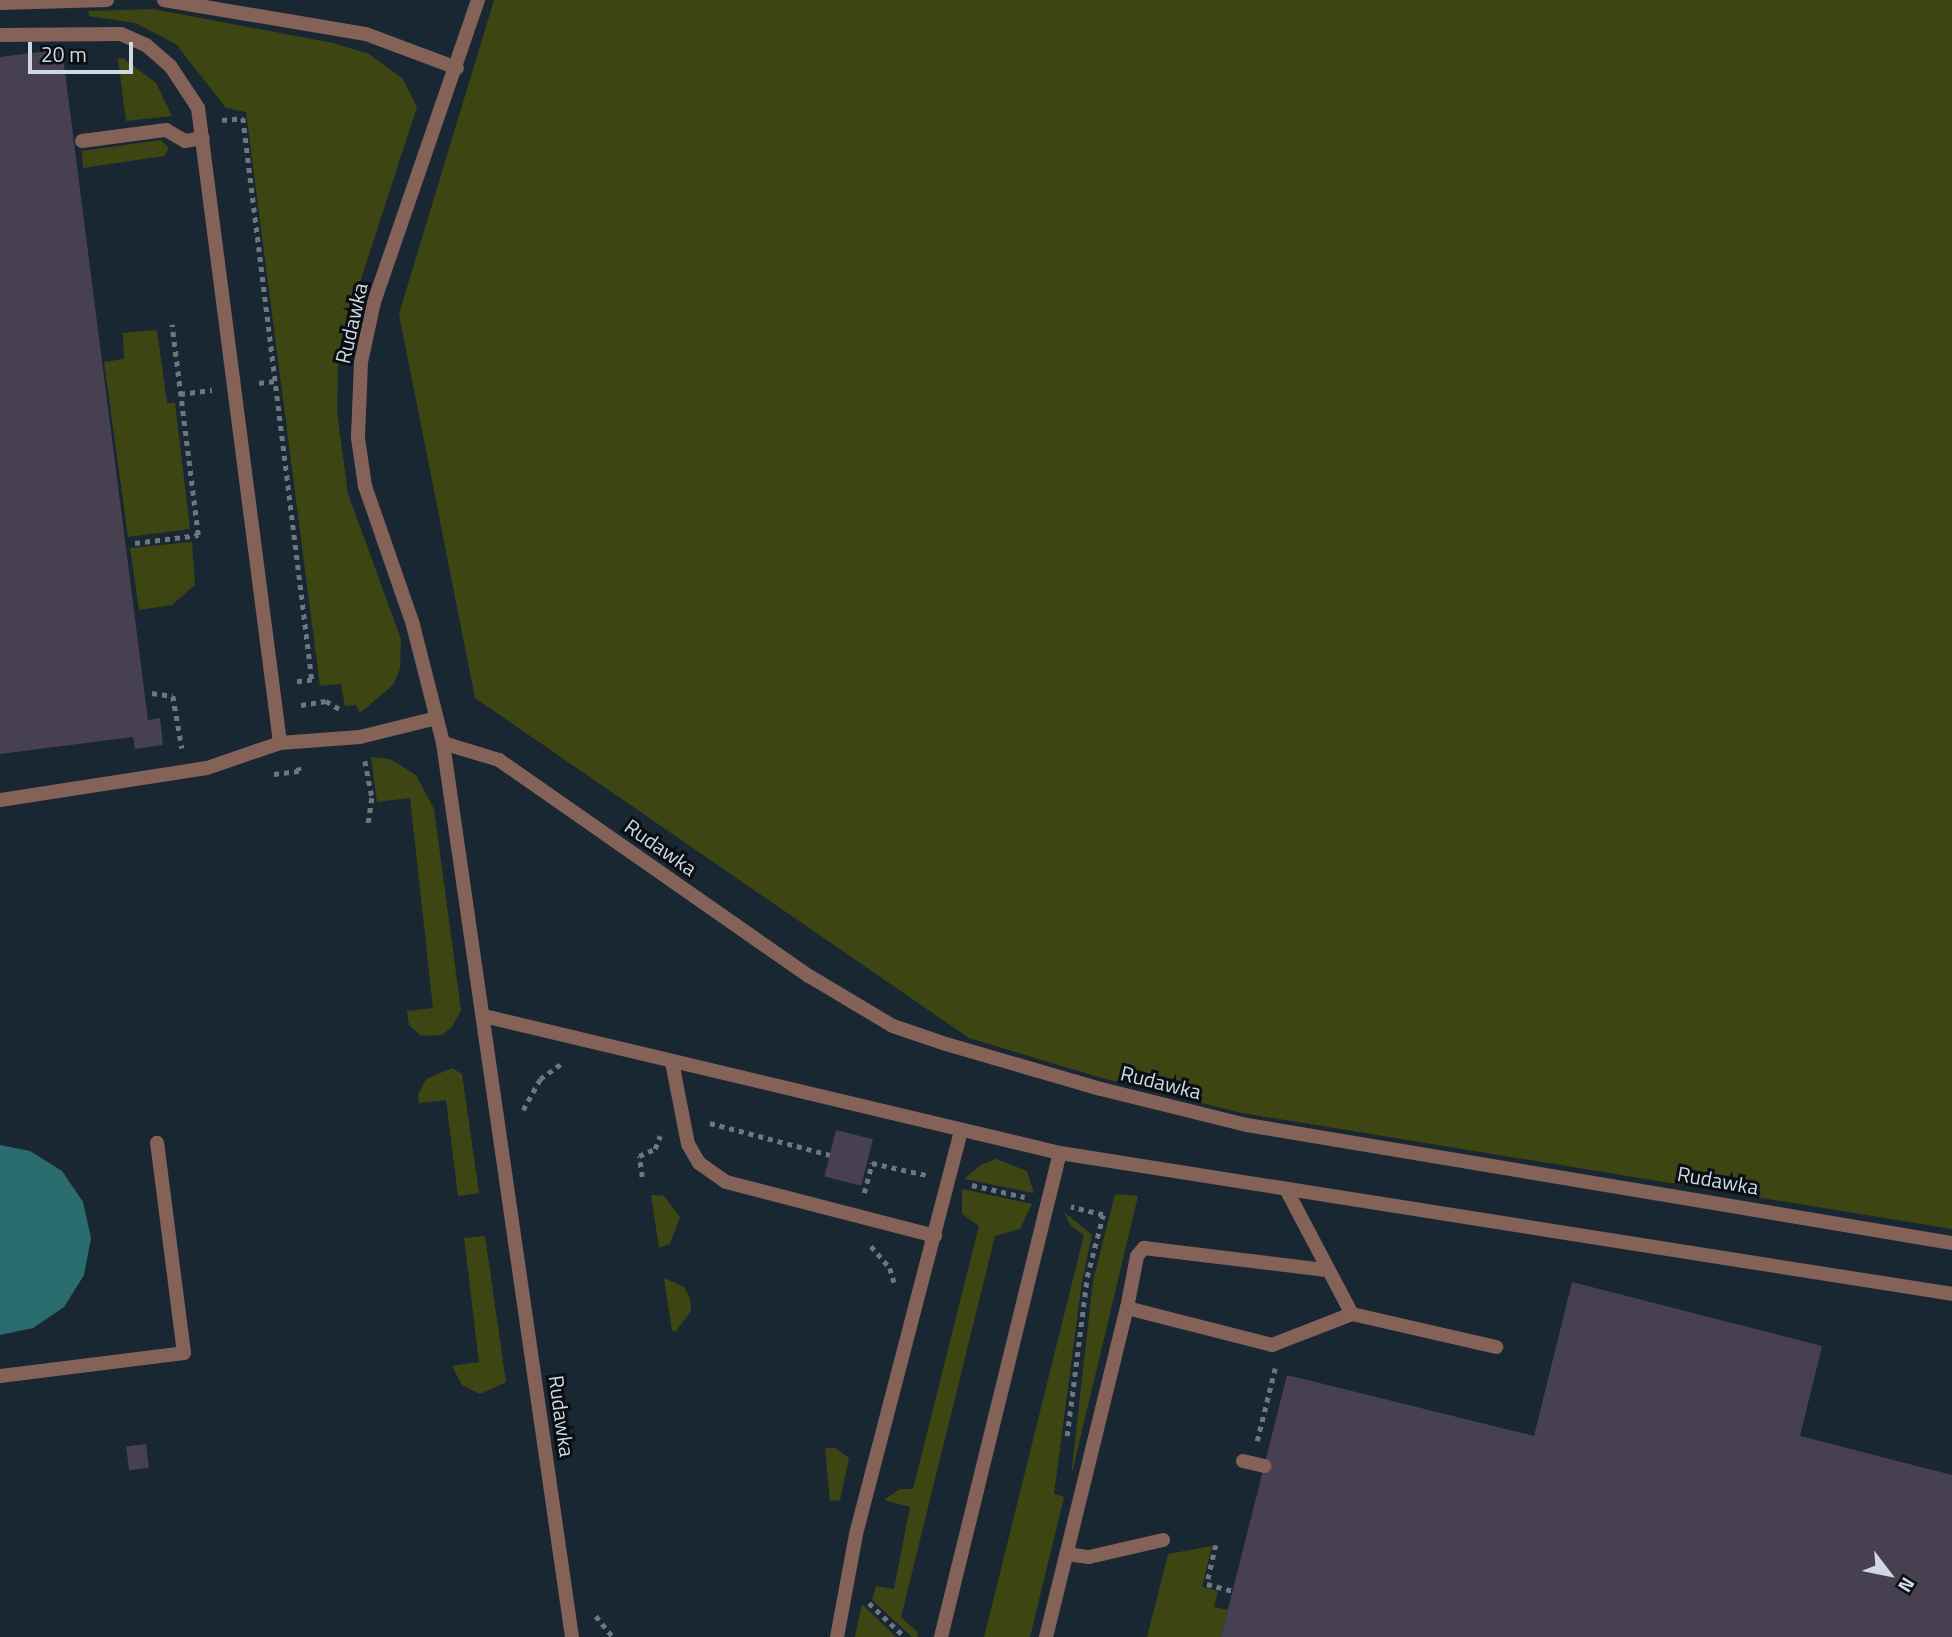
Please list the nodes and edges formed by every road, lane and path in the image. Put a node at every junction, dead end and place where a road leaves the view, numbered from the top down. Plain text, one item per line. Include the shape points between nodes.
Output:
1 (107, 0) edge
2 (164, 0) edge
3 (478, 0) edge
4 (0, 3) edge
5 (0, 35) edge
6 (457, 68) junction
7 (203, 138) junction
8 (82, 141) dead end
9 (172, 325) dead end
10 (135, 543) dead end
11 (152, 693) dead end
12 (437, 718) junction
13 (280, 743) junction
14 (443, 743) junction
15 (185, 771) junction
16 (0, 800) edge
17 (484, 1016) junction
18 (576, 1059) dead end
19 (672, 1062) junction
20 (522, 1117) dead end
21 (680, 1123) junction
22 (961, 1131) junction
23 (156, 1143) dead end
24 (1060, 1153) junction
25 (830, 1155) dead end
26 (642, 1177) dead end
27 (1286, 1189) junction
28 (935, 1236) junction
29 (1952, 1243) edge
30 (1325, 1270) junction
31 (1952, 1294) edge
32 (1127, 1308) junction
33 (1352, 1314) junction
34 (1272, 1345) junction
35 (1496, 1347) dead end
36 (0, 1376) edge
37 (1268, 1449) dead end
38 (1243, 1461) dead end
39 (1264, 1466) dead end
40 (1163, 1540) dead end
41 (1216, 1545) dead end
42 (1067, 1554) junction
43 (1233, 1591) dead end
44 (592, 1609) dead end
45 (572, 1637) edge
46 (613, 1637) edge
47 (837, 1637) edge
48 (941, 1637) edge
49 (1046, 1637) edge

1 - 4 street
2 - 6 street via 366,34
3 - 6 street, Rudawka
5 - 7 street via 104,31 146,45 188,86 198,108
6 - 12 street, Rudawka via 374,302 360,362 358,425 365,486 412,625
7 - 8 street via 185,141 166,130
7 - 13 street
9 - 10 path via 198,535
11 - 15 path via 168,692 177,704
12 - 13 street via 360,737
12 - 14 street, Rudawka
13 - 15 street via 239,761
14 - 17 street, Rudawka
14 - 29 street, Rudawka via 499,760 808,976 893,1026 946,1044 1101,1090 1247,1125
15 - 16 street
17 - 19 street
17 - 45 street, Rudawka
18 - 20 path via 556,1065 540,1079 524,1104
19 - 21 street
19 - 22 street
21 - 25 path via 699,1120
21 - 26 path via 660,1125 655,1149 639,1156
21 - 28 street via 699,1163 726,1182
22 - 24 street
22 - 28 street
23 - 36 street via 184,1353
24 - 27 street
24 - 48 street
27 - 30 street
27 - 31 street
28 - 47 street via 856,1534
30 - 32 street via 1144,1248 1137,1256
30 - 33 street
32 - 34 street
32 - 42 street
33 - 34 street
33 - 35 street
34 - 37 path via 1279,1354 1255,1446
38 - 39 street
40 - 42 street via 1089,1557
41 - 43 path via 1207,1584
42 - 49 street
44 - 46 path

